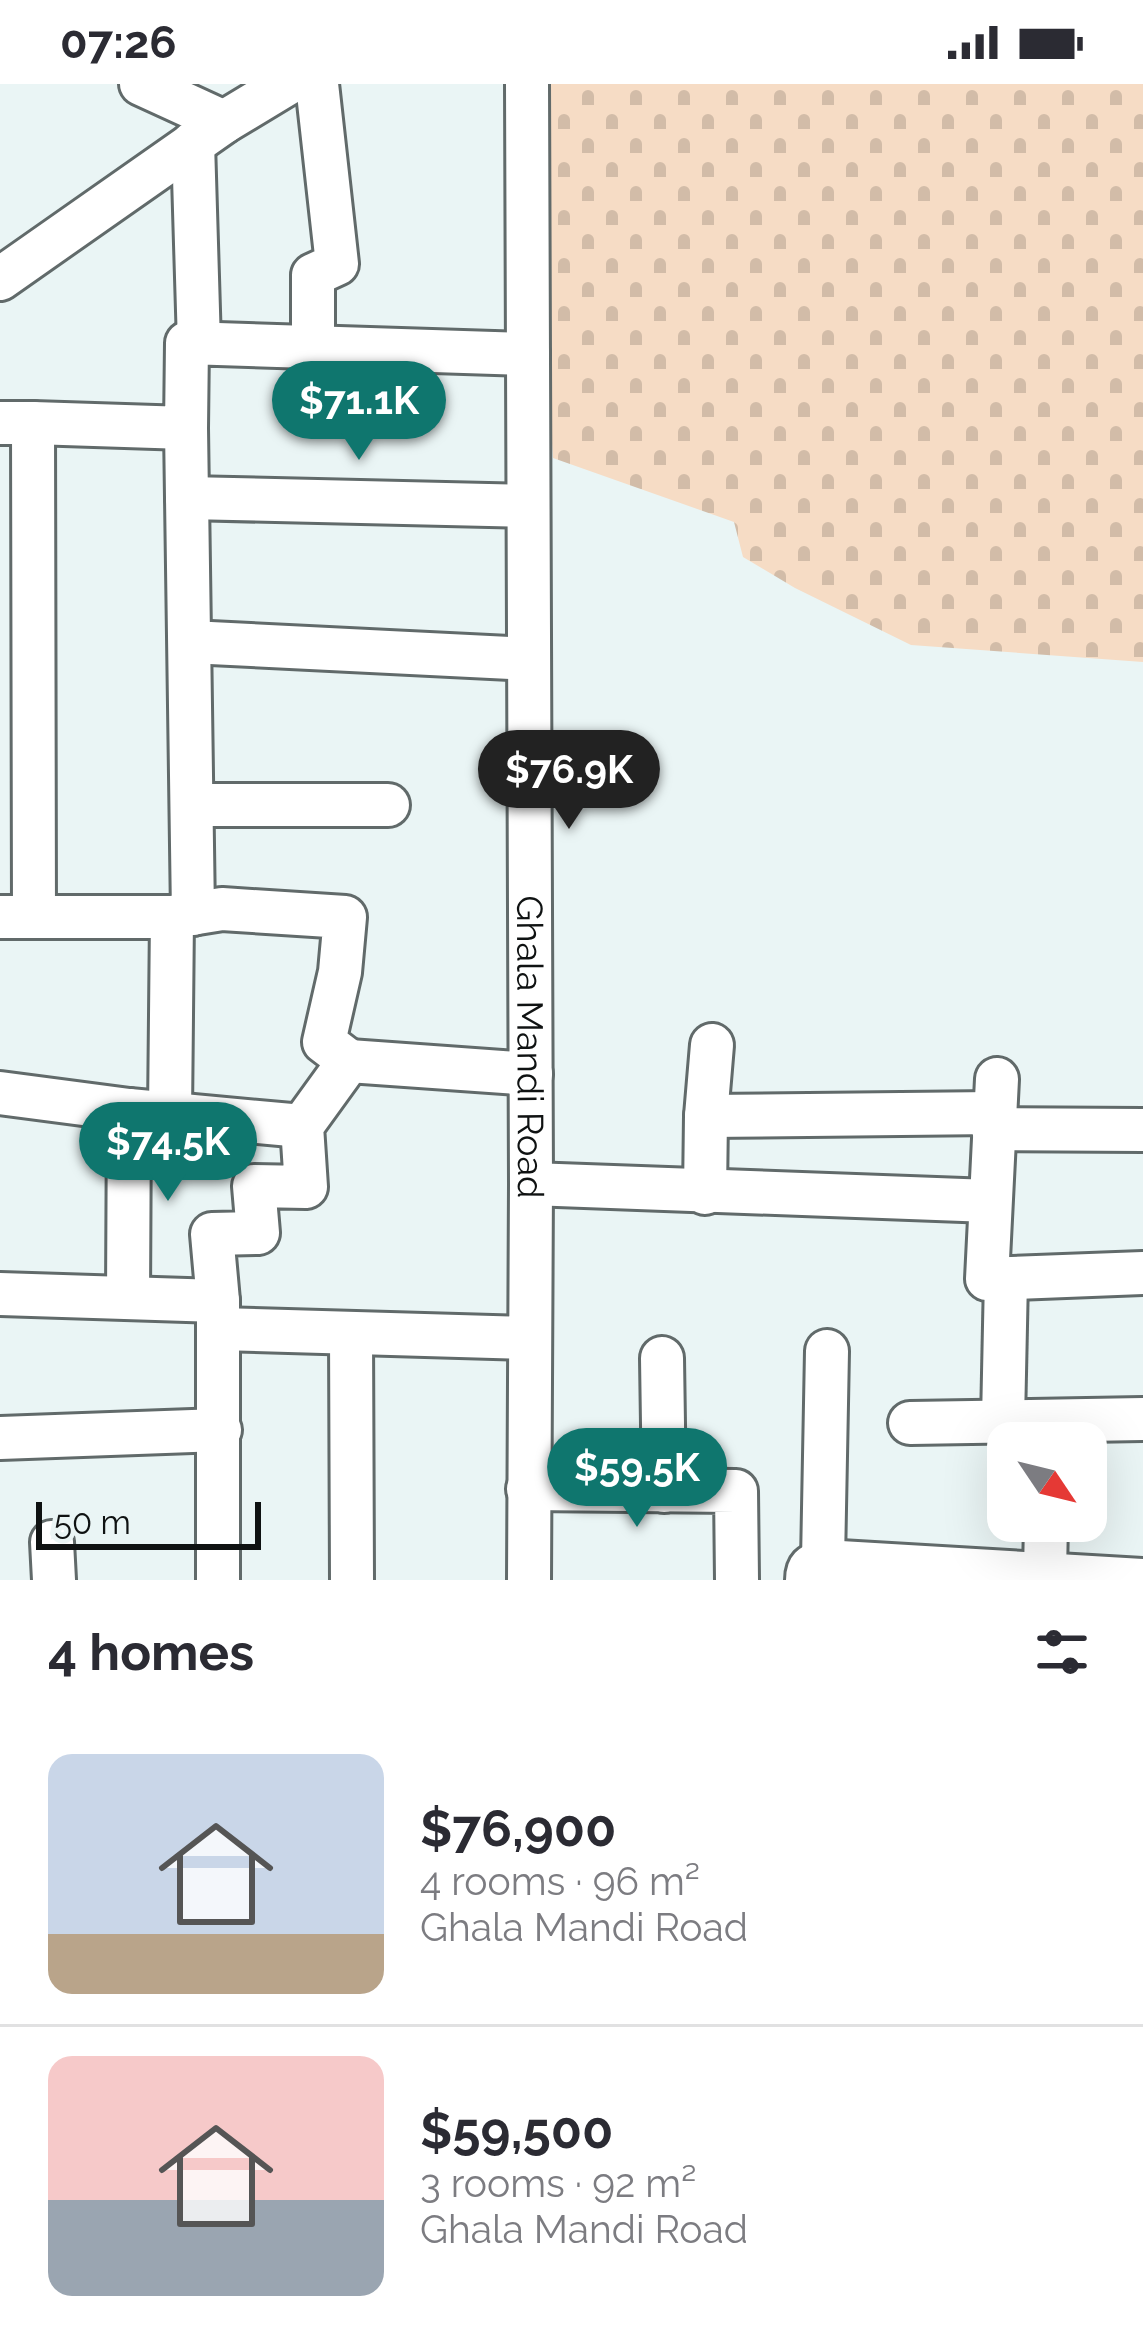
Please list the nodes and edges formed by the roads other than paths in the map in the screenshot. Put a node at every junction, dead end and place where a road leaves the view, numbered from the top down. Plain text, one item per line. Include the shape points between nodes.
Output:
1 (141, 84) edge
2 (286, 84) edge
3 (317, 84) edge
4 (527, 84) edge
5 (208, 133) junction
6 (0, 279) edge
7 (200, 344) junction
8 (313, 347) junction
9 (528, 354) junction
10 (17, 423) edge
11 (186, 428) junction
12 (187, 498) junction
13 (528, 506) junction
14 (190, 642) junction
15 (529, 658) junction
16 (192, 805) junction
17 (388, 805) dead end
18 (183, 915) junction
19 (17, 916) edge
20 (712, 1045) dead end
21 (349, 1061) junction
22 (531, 1074) junction
23 (0, 1093) edge
24 (995, 1107) junction
25 (150, 1112) junction
26 (706, 1116) junction
27 (302, 1126) junction
28 (1143, 1130) edge
29 (531, 1184) junction
30 (705, 1193) junction
31 (990, 1201) junction
32 (1143, 1273) edge
33 (1006, 1278) junction
34 (0, 1294) edge
35 (128, 1298) junction
36 (218, 1315) junction
37 (351, 1333) junction
38 (530, 1338) junction
39 (826, 1351) dead end
40 (662, 1358) dead end
41 (1143, 1419) edge
42 (1004, 1421) junction
43 (1008, 1422) edge
44 (910, 1424) dead end
45 (1107, 1424) edge
46 (220, 1430) junction
47 (0, 1438) edge
48 (528, 1489) junction
49 (664, 1491) junction
50 (1046, 1542) edge
51 (815, 1571) edge
52 (1045, 1574) junction
53 (218, 1580) edge
54 (352, 1580) edge
55 (529, 1580) edge
56 (737, 1580) edge
57 (1143, 1580) edge

1 - 5 street
2 - 5 street
3 - 8 street via 338,264 313,275
4 - 9 street, Ghala Mandi Road
5 - 6 street
5 - 7 street
7 - 8 street
7 - 11 street via 188,343
8 - 9 street
9 - 13 street, Ghala Mandi Road
10 - 11 street
10 - 19 street
11 - 12 street
12 - 13 street
12 - 14 street
13 - 15 street, Ghala Mandi Road
14 - 15 street
14 - 16 street
15 - 22 street, Ghala Mandi Road
16 - 17 street
16 - 18 street
18 - 19 street
18 - 21 street via 222,909 345,917 324,1042
18 - 25 street
20 - 26 street
21 - 22 street
21 - 27 street
22 - 29 street, Ghala Mandi Road
23 - 25 street
24 - 26 street
24 - 28 street
24 - 31 street
25 - 27 street
25 - 35 street
26 - 30 street
27 - 36 street via 307,1187 254,1186 258,1233 212,1234
29 - 30 street
29 - 38 street, Ghala Mandi Road
30 - 31 street
31 - 33 street via 987,1279
32 - 33 street
33 - 42 street
34 - 35 street
35 - 36 street
36 - 37 street
36 - 46 street
37 - 38 street
37 - 54 street
38 - 48 street, Ghala Mandi Road
39 - 51 street
40 - 49 street
41 - 45 street
42 - 43 street
42 - 44 street
46 - 47 street
46 - 53 street
48 - 49 street
48 - 55 street, Ghala Mandi Road
49 - 56 street via 736,1491
50 - 52 street
51 - 52 street
52 - 57 street

